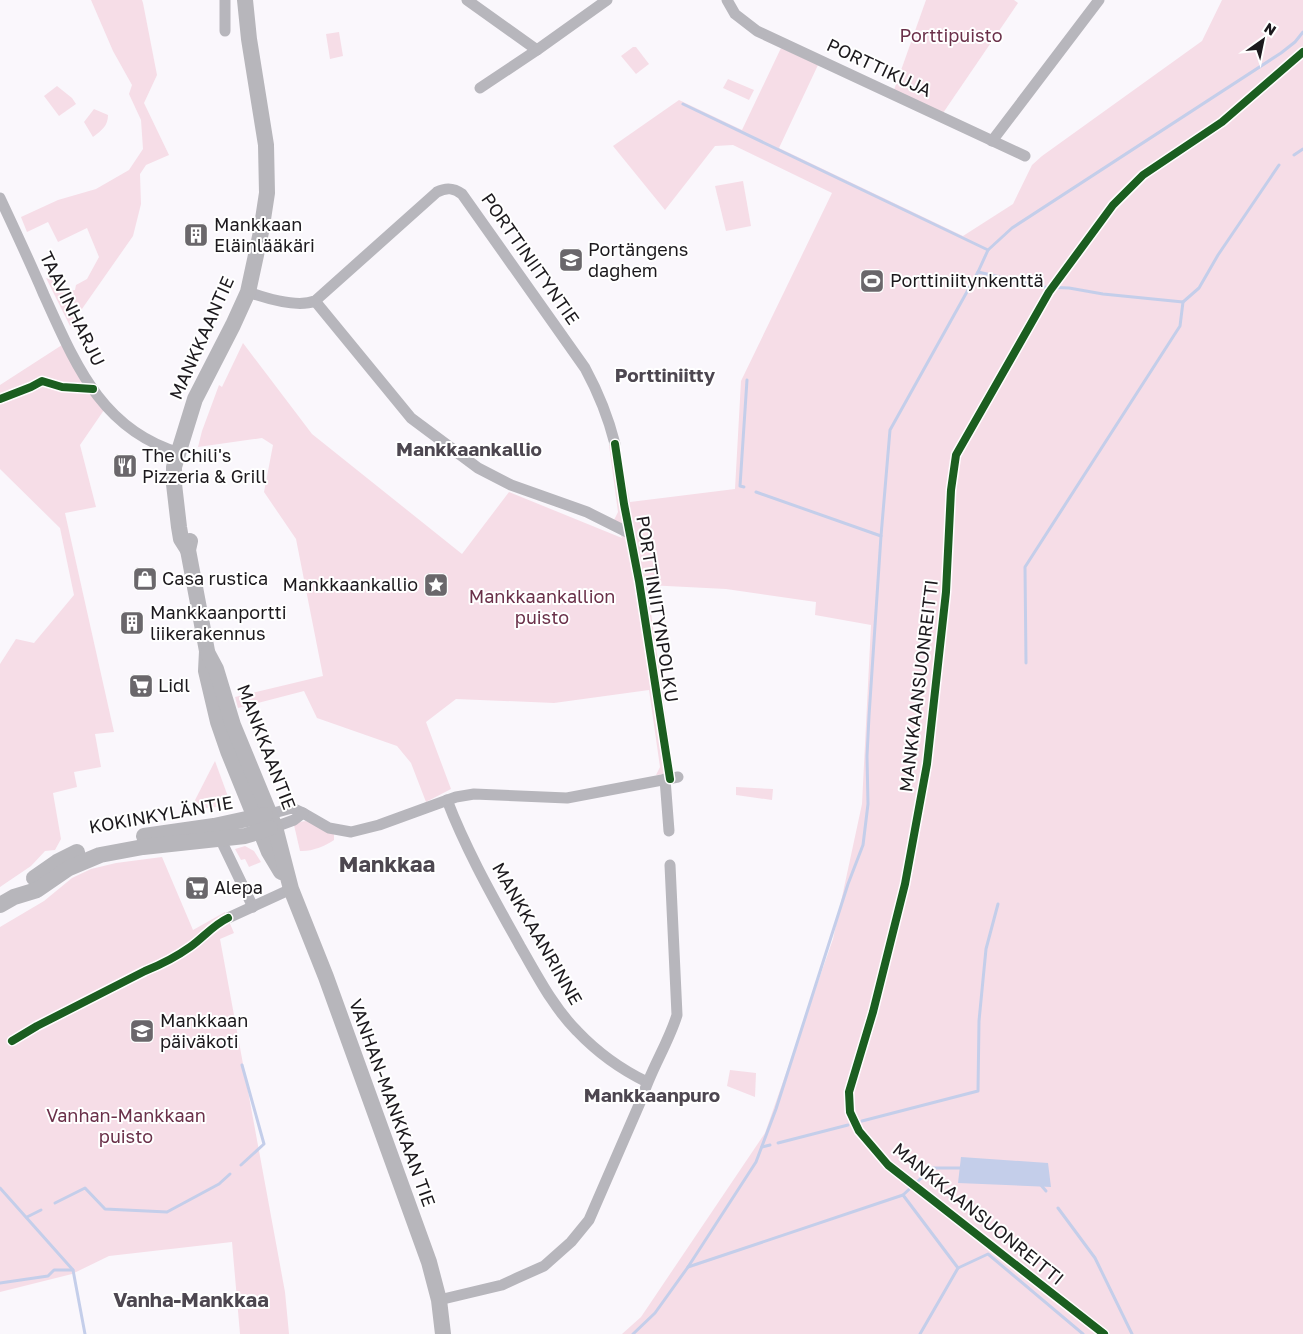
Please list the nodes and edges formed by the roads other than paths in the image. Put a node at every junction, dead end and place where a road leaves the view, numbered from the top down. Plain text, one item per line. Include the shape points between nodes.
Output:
1 (224, 0) edge
2 (245, 0) edge
3 (467, 0) edge
4 (607, 0) edge
5 (727, 0) edge
6 (1099, 0) edge
7 (225, 32) dead end
8 (536, 50) junction
9 (480, 88) dead end
10 (992, 141) junction
11 (1025, 156) dead end
12 (0, 198) edge
13 (248, 292) junction
14 (315, 301) junction
15 (614, 444) dead end
16 (180, 453) junction
17 (629, 533) dead end
18 (678, 777) dead end
19 (665, 780) junction
20 (447, 800) junction
21 (265, 822) junction
22 (669, 831) dead end
23 (216, 832) junction
24 (670, 865) dead end
25 (291, 889) junction
26 (7, 901) edge
27 (253, 907) junction
28 (228, 918) dead end
29 (647, 1082) junction
30 (439, 1300) junction
31 (443, 1334) edge

1 - 7 street
2 - 13 main road, MANKKAANTIE via 266,145 267,194
3 - 8 street
4 - 8 street
5 - 10 street, PORTTIKUJA via 734,14 757,31
6 - 10 street
8 - 9 street
10 - 11 street, PORTTIKUJA
12 - 16 street, TAAVINHARJU via 84,377 105,406 137,434 155,445
13 - 14 street via 301,303
13 - 16 main road, MANKKAANTIE via 195,399
14 - 15 street, PORTTINIITYNTIE via 437,192 456,190 462,194 585,368 597,389
14 - 17 street via 411,418 478,468 511,485 587,512
16 - 21 main road, MANKKAANTIE via 190,537 188,550 208,654
18 - 19 street
19 - 20 street via 567,798 474,794
19 - 22 street
20 - 21 street via 351,832 329,828 292,808
20 - 29 street, MANKKAANRINNE via 512,932 563,1015 591,1045
21 - 23 main road, KOKINKYLÄNTIE
21 - 25 main road, VANHAN-MANKKAAN TIE via 269,852
23 - 26 main road, KOKINKYLÄNTIE via 118,840 82,850 57,862
23 - 27 street
24 - 29 street via 677,1015
25 - 27 street
25 - 30 main road, VANHAN-MANKKAAN TIE via 429,1262
27 - 28 street
29 - 30 street via 588,1220 571,1242 544,1266 503,1284
30 - 31 main road, VANHAN-MANKKAAN TIE

